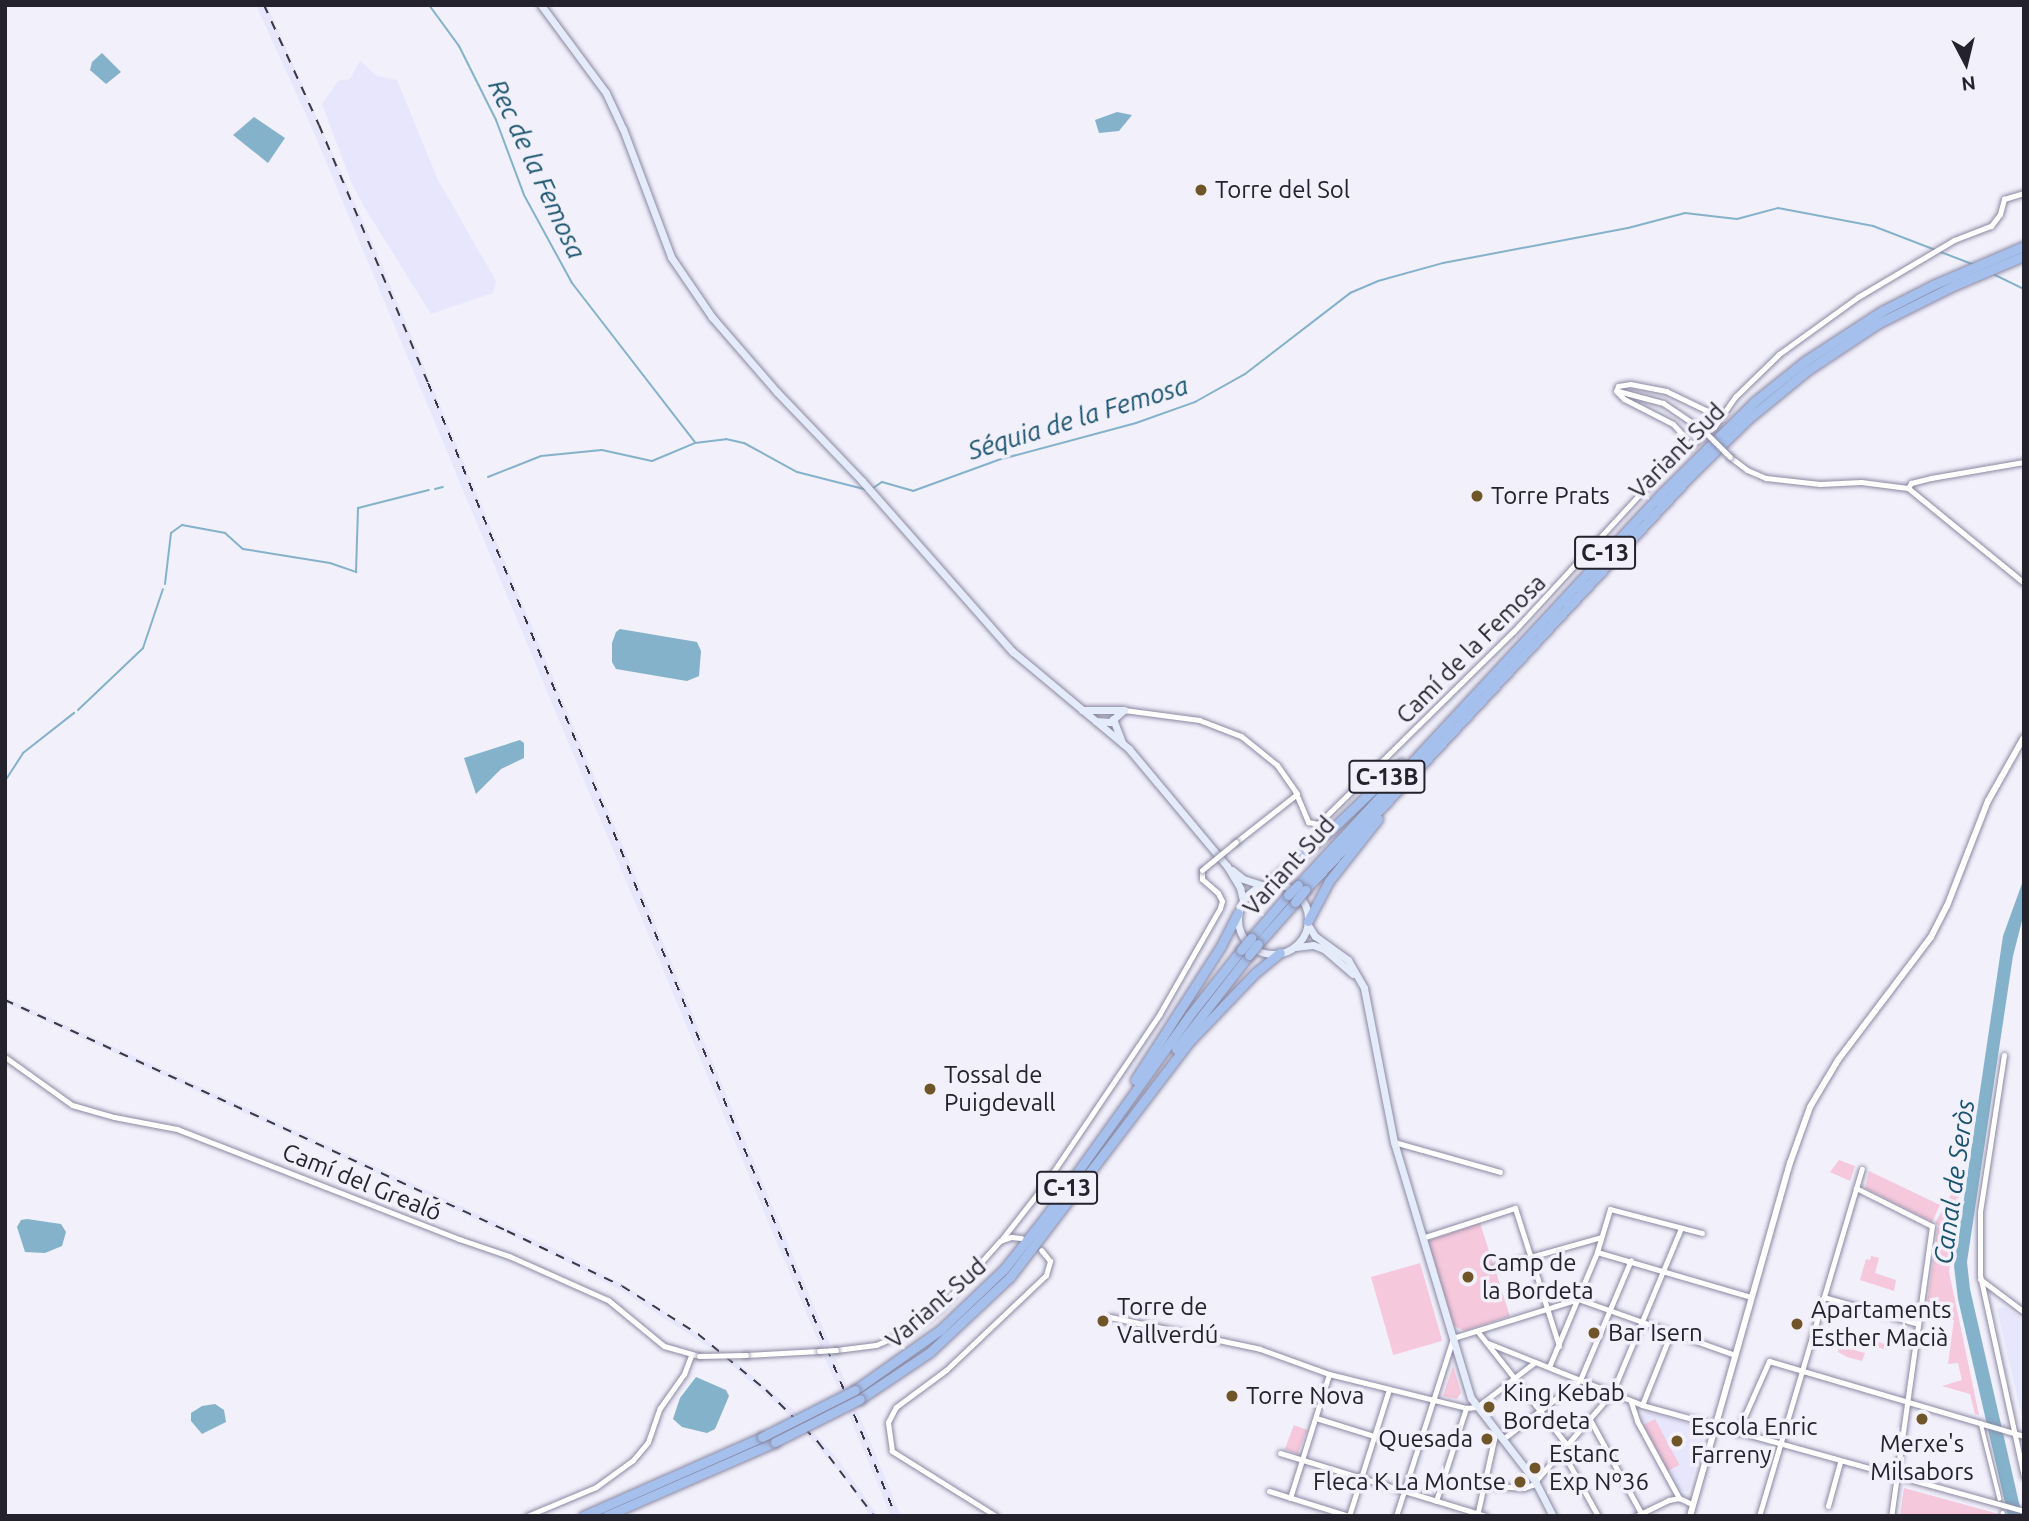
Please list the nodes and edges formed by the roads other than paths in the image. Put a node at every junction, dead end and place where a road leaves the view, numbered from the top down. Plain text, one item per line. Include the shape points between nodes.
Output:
1 (541, 5) edge
2 (2024, 193) edge
3 (2024, 240) edge
4 (2024, 246) edge
5 (2003, 251) junction
6 (2021, 257) edge
7 (1616, 391) junction
8 (1720, 417) junction
9 (1687, 449) junction
10 (2024, 462) edge
11 (1908, 488) junction
12 (2024, 583) edge
13 (1501, 664) junction
14 (1476, 705) junction
15 (1082, 709) junction
16 (1124, 710) junction
17 (1105, 711) junction
18 (1113, 719) junction
19 (1100, 723) junction
20 (2024, 737) edge
21 (1122, 743) junction
22 (1297, 794) junction
23 (1227, 866) junction
24 (1265, 885) junction
25 (1301, 887) junction
26 (1243, 900) junction
27 (1238, 913) junction
28 (1308, 923) junction
29 (1294, 947) junction
30 (1324, 948) junction
31 (1245, 952) junction
32 (1280, 953) junction
33 (1352, 965) junction
34 (1364, 993) junction
35 (2004, 1055) dead end
36 (5, 1057) edge
37 (1114, 1136) junction
38 (1394, 1138) junction
39 (1862, 1169) dead end
40 (1500, 1172) dead end
41 (1856, 1188) junction
42 (1046, 1216) junction
43 (1681, 1227) junction
44 (1702, 1233) dead end
45 (1601, 1237) junction
46 (1021, 1238) dead end
47 (1422, 1238) junction
48 (1002, 1239) junction
49 (1041, 1250) dead end
50 (1597, 1252) junction
51 (1531, 1257) junction
52 (1630, 1261) junction
53 (1495, 1267) dead end
54 (1664, 1269) junction
55 (1980, 1279) junction
56 (1999, 1295) junction
57 (1751, 1297) junction
58 (1824, 1297) junction
59 (1578, 1299) junction
60 (1985, 1308) junction
61 (1546, 1309) junction
62 (1608, 1310) junction
63 (2024, 1312) edge
64 (1110, 1317) dead end
65 (1642, 1323) junction
66 (1919, 1324) junction
67 (1478, 1332) junction
68 (1671, 1333) junction
69 (1453, 1338) junction
70 (1488, 1343) junction
71 (1559, 1346) junction
72 (1735, 1355) junction
73 (691, 1356) junction
74 (1458, 1357) junction
75 (1446, 1360) junction
76 (1535, 1362) junction
77 (1549, 1367) junction
78 (1803, 1371) junction
79 (1329, 1374) junction
80 (1514, 1377) junction
81 (1580, 1380) junction
82 (1389, 1390) junction
83 (1612, 1393) junction
84 (857, 1395) junction
85 (1433, 1400) junction
86 (1906, 1401) junction
87 (1631, 1402) junction
88 (1642, 1405) junction
89 (1477, 1407) junction
90 (1466, 1408) junction
91 (1540, 1409) junction
92 (1316, 1418) junction
93 (1589, 1418) junction
94 (1980, 1423) junction
95 (1714, 1427) junction
96 (1496, 1430) junction
97 (1737, 1433) junction
98 (2014, 1433) junction
99 (1374, 1436) junction
100 (2024, 1436) edge
101 (1503, 1438) junction
102 (1567, 1445) junction
103 (1781, 1446) junction
104 (1562, 1451) junction
105 (1280, 1453) dead end
106 (1302, 1461) junction
107 (1840, 1462) junction
108 (2024, 1476) edge
109 (1897, 1478) junction
110 (1361, 1479) junction
111 (1535, 1481) junction
112 (1484, 1485) junction
113 (1269, 1491) dead end
114 (1404, 1492) junction
115 (1290, 1498) junction
116 (1679, 1498) junction
117 (1436, 1501) junction
118 (636, 1502) junction
119 (2001, 1502) junction
120 (1692, 1504) junction
121 (1828, 1506) dead end
122 (2024, 1511) edge
123 (1477, 1515) edge
124 (1639, 1515) edge
125 (527, 1516) edge
126 (583, 1516) edge
127 (606, 1516) edge
128 (616, 1516) edge
129 (996, 1516) edge
130 (1349, 1516) edge
131 (1396, 1516) edge
132 (1486, 1516) edge
133 (1553, 1516) edge
134 (1598, 1516) edge
135 (1690, 1516) edge
136 (1759, 1516) edge
137 (1891, 1516) edge

1 - 15 main road via 606,93 671,257 692,290 777,392 1012,651
2 - 8 street, Camí de la Femosa via 2004,198 1991,226 1944,247 1858,297 1779,354
3 - 5 highway
4 - 5 highway, C-13
5 - 13 highway, Variant Sud / C-13 via 1899,302 1830,344 1754,402 1675,478
6 - 14 highway, C-13 via 1864,332 1762,406 1691,475
7 - 8 street via 1623,384 1646,386 1679,395
7 - 9 street via 1673,424 1685,437
7 - 11 street, bridge via 1663,403 1703,430 1747,470 1766,478
8 - 9 street, Camí de la Femosa
9 - 22 street, Camí de la Femosa via 1651,482 1563,581 1324,820 1311,825
10 - 11 street via 1931,478
11 - 12 street
13 - 24 highway, C-13B via 1357,806
13 - 25 highway, Variant Sud / C-13
14 - 25 highway, Variant Sud / C-13
14 - 28 highway, C-13B via 1339,867
15 - 17 main road
15 - 19 main road
16 - 17 main road
16 - 18 main road
16 - 22 street, Camí de la Femosa via 1221,726 1267,755
17 - 19 main road
18 - 19 main road
18 - 21 main road
19 - 21 main road
20 - 57 street via 1988,801 1931,937 1819,1087 1803,1123
21 - 23 main road
22 - 48 street, Camí del Grealó, bridge via 1202,870 1202,880 1222,901 1216,916 1148,1032
23 - 24 main road via 1243,879
23 - 26 main road
24 - 26 main road
24 - 28 main road via 1282,885 1299,895
25 - 31 highway, Variant Sud / C-13, bridge
26 - 27 main road
27 - 32 main road via 1239,929 1250,946 1264,953
27 - 42 highway via 1215,956
28 - 29 main road
28 - 33 main road
29 - 30 main road
29 - 32 main road
30 - 33 main road
30 - 34 main road via 1346,966
31 - 37 highway, Variant Sud / C-13
31 - 42 highway, Variant Sud / C-13 via 1160,1055
32 - 37 highway via 1205,1023
33 - 34 main road
34 - 38 main road
35 - 55 street via 1980,1212
36 - 73 street, Camí del Grealó via 76,1106 177,1129 592,1292 619,1307 657,1343
37 - 84 highway, C-13 via 1039,1243 996,1292 930,1352
38 - 40 street
38 - 47 main road
39 - 41 street
41 - 58 street
41 - 66 street via 1932,1226
42 - 84 highway, Variant Sud / C-13 via 1004,1269 961,1311
43 - 44 street
43 - 45 street via 1610,1209
43 - 54 street
45 - 50 street
45 - 51 street
46 - 48 street
47 - 51 street via 1515,1208
47 - 69 main road
48 - 73 street, Camí del Grealó, bridge via 960,1289 919,1325 884,1342 836,1350
49 - 129 street via 1050,1261 1044,1277 946,1370 896,1407 887,1431 892,1451
50 - 52 street
50 - 59 street
51 - 53 street
51 - 61 street
52 - 54 street
52 - 62 street
54 - 57 street
54 - 65 street
55 - 56 street
55 - 60 street
56 - 60 street via 1987,1299
56 - 63 street
57 - 72 street
58 - 66 street
58 - 78 street
59 - 61 street
59 - 62 street
59 - 71 street
60 - 98 street
61 - 67 street
61 - 71 street
62 - 65 street
62 - 81 street
64 - 79 street via 1260,1349
65 - 68 street
65 - 83 street
66 - 86 street
67 - 69 street
67 - 70 street
68 - 72 street
68 - 88 street
69 - 74 main road
69 - 75 street
70 - 76 street
70 - 80 street
71 - 77 street
72 - 95 street
73 - 125 street via 637,1456 596,1487
74 - 75 street
74 - 89 main road
75 - 85 street
76 - 77 street
76 - 80 street
77 - 81 street
78 - 86 street
78 - 97 street via 1769,1361
78 - 103 street
79 - 82 street
79 - 92 street
80 - 89 street
80 - 91 street
81 - 83 street
81 - 91 street
82 - 85 street
82 - 99 street
83 - 87 street
83 - 93 street
84 - 118 highway, C-13, bridge via 775,1442
84 - 126 highway, C-13, bridge
85 - 90 street
85 - 114 street
86 - 94 street
86 - 109 street
87 - 88 street
87 - 116 street
88 - 95 street
89 - 90 street
89 - 96 main road
90 - 117 street
91 - 101 street
91 - 102 street
92 - 99 street
92 - 106 street
93 - 102 street
93 - 124 street
94 - 98 street
94 - 119 street
95 - 97 street
95 - 120 street
96 - 101 main road
96 - 112 street
97 - 103 street
98 - 100 street
98 - 108 street
99 - 110 street
101 - 111 main road
102 - 104 street
103 - 107 street
103 - 136 street
104 - 111 street
104 - 134 street
105 - 106 street
106 - 110 street
106 - 115 street
107 - 109 street
107 - 121 street
109 - 119 street
109 - 137 street
110 - 114 street
110 - 130 street
111 - 112 street via 1524,1488
111 - 133 main road
112 - 123 street
113 - 115 street
114 - 117 street
114 - 131 street
115 - 130 street
116 - 120 street
116 - 124 street
117 - 123 street
118 - 127 highway
118 - 128 highway, C-13
119 - 122 street
120 - 135 street
123 - 132 street

